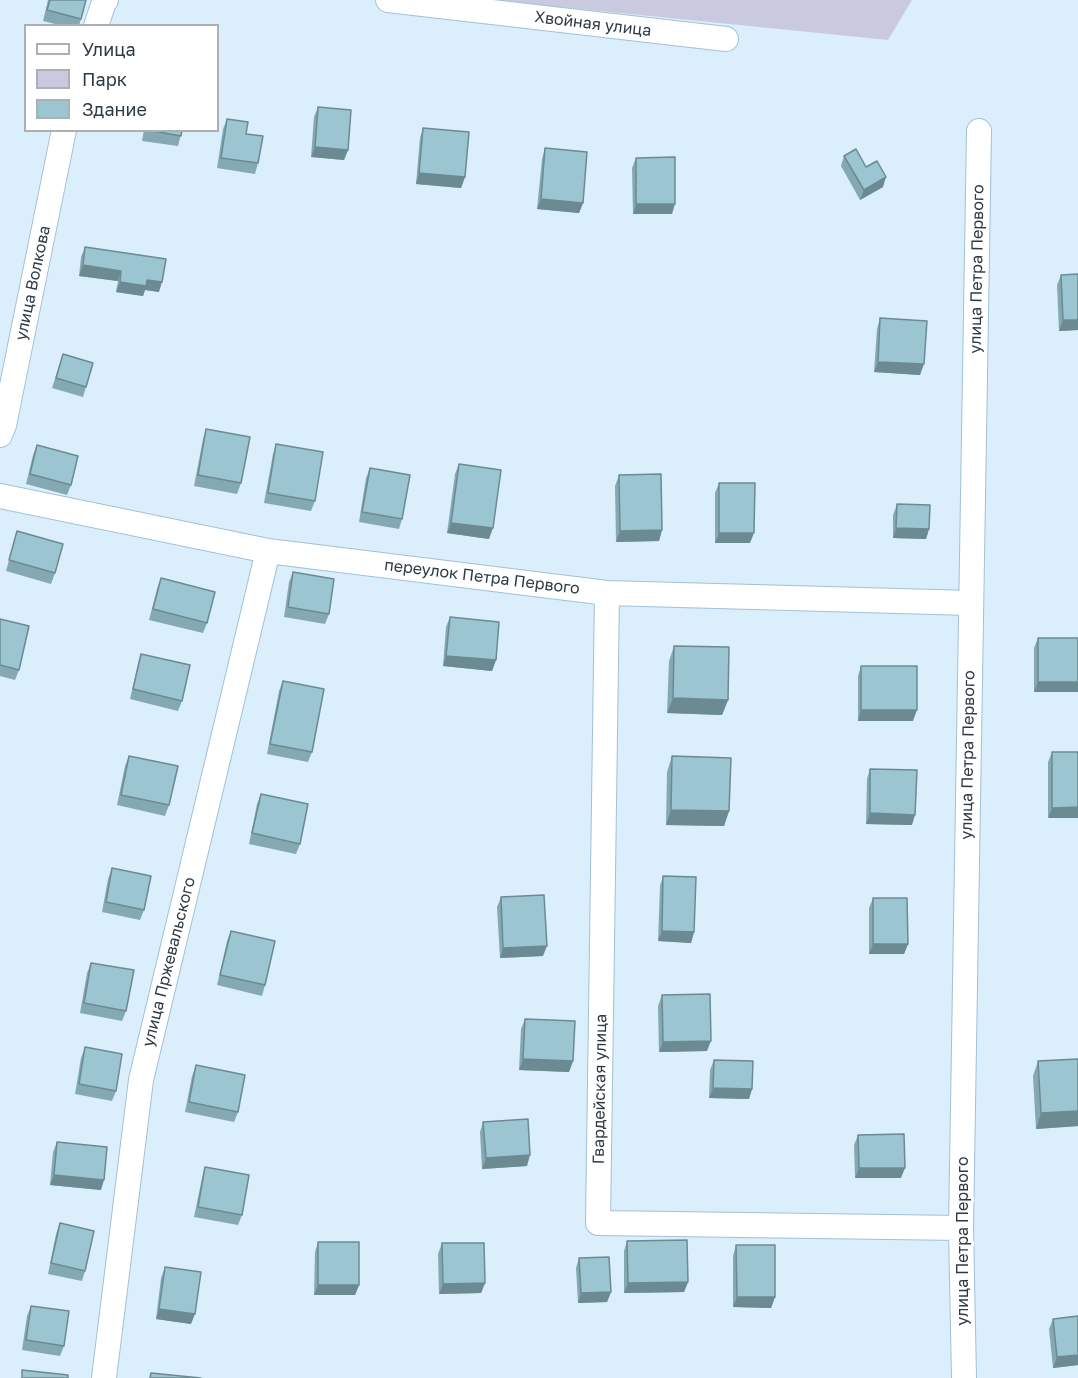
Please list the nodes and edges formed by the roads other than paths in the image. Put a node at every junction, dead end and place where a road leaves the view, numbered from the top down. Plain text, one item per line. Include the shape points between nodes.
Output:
1 (388, 0) edge
2 (105, 1) edge
3 (97, 24) edge
4 (726, 39) dead end
5 (979, 131) dead end
6 (64, 132) edge
7 (0, 435) edge
8 (0, 496) edge
9 (268, 551) junction
10 (607, 593) junction
11 (971, 603) junction
12 (961, 1228) junction
13 (104, 1378) edge
14 (964, 1378) edge

1 - 4 street, Хвойная улица
2 - 3 street
5 - 11 street, улица Петра Первого
6 - 7 street, улица Волкова
8 - 9 street, переулок Петра Первого
9 - 10 street, переулок Петра Первого
9 - 13 street, улица Пржевальского via 141,1080
10 - 11 street, переулок Петра Первого
10 - 12 street, Гвардейская улица via 598,1223
11 - 12 street, улица Петра Первого
12 - 14 street, улица Петра Первого

